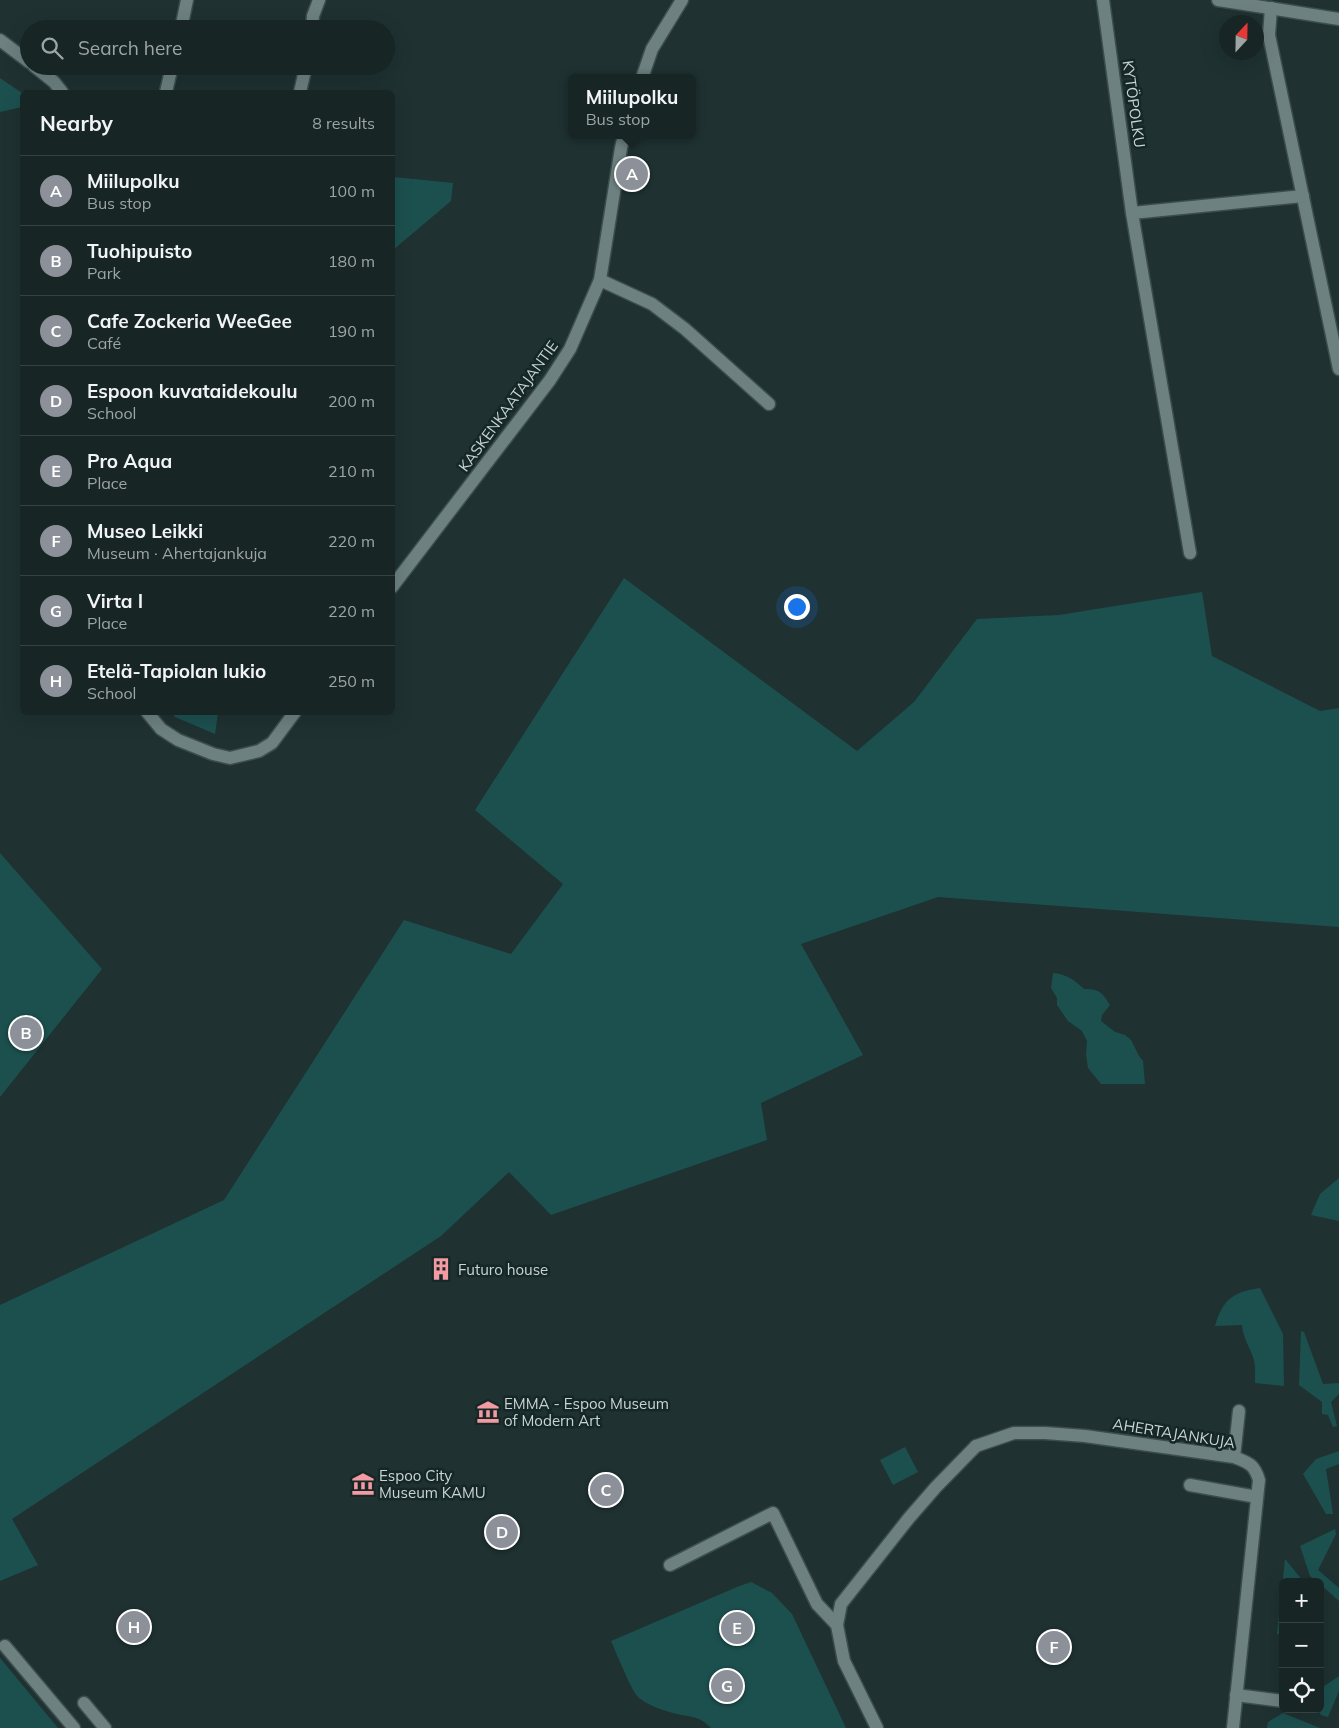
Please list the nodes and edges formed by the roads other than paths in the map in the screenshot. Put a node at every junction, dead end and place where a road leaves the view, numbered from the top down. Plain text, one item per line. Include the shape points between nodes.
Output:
1 (187, 0) edge
2 (319, 0) edge
3 (682, 0) edge
4 (1103, 0) edge
5 (1218, 0) edge
6 (1234, 1) edge
7 (1271, 8) junction
8 (1339, 19) edge
9 (182, 20) edge
10 (313, 20) edge
11 (0, 40) edge
12 (20, 55) edge
13 (643, 74) edge
14 (45, 75) edge
15 (170, 75) edge
16 (304, 75) edge
17 (60, 90) edge
18 (166, 90) edge
19 (300, 90) edge
20 (623, 139) edge
21 (1303, 196) junction
22 (1132, 213) junction
23 (600, 280) junction
24 (1339, 369) edge
25 (769, 404) dead end
26 (1190, 553) dead end
27 (395, 582) edge
28 (149, 715) edge
29 (293, 715) edge
30 (1239, 1411) dead end
31 (1234, 1457) junction
32 (1190, 1485) dead end
33 (1257, 1497) junction
34 (670, 1565) dead end
35 (837, 1625) junction
36 (5, 1646) dead end
37 (1236, 1695) junction
38 (1279, 1700) edge
39 (84, 1703) dead end
40 (74, 1728) edge
41 (105, 1728) edge
42 (876, 1728) edge
43 (1233, 1728) edge

1 - 9 street
2 - 10 street
3 - 13 street via 652,49
4 - 22 street, KYTÖPOLKU
5 - 6 street
6 - 7 street
7 - 8 street
7 - 21 street via 1269,35
11 - 12 street
14 - 17 street
15 - 18 street
16 - 19 street
20 - 23 street, KASKENKAATAJANTIE
21 - 22 street
21 - 24 street
22 - 26 street, KYTÖPOLKU
23 - 25 street via 652,304
23 - 27 street, KASKENKAATAJANTIE via 570,349 550,380
28 - 29 street via 161,729 178,740 230,758 259,751 272,743
30 - 31 street
31 - 33 street, AHERTAJANKUJA via 1255,1469 1259,1480
31 - 35 street, AHERTAJANKUJA via 1045,1433 1014,1433 976,1446 909,1518 841,1604
32 - 33 street
33 - 37 street, AHERTAJANKUJA
34 - 35 street via 773,1513 817,1604
35 - 42 street via 844,1661
36 - 40 street
37 - 38 street
37 - 43 street, AHERTAJANKUJA
39 - 41 street

